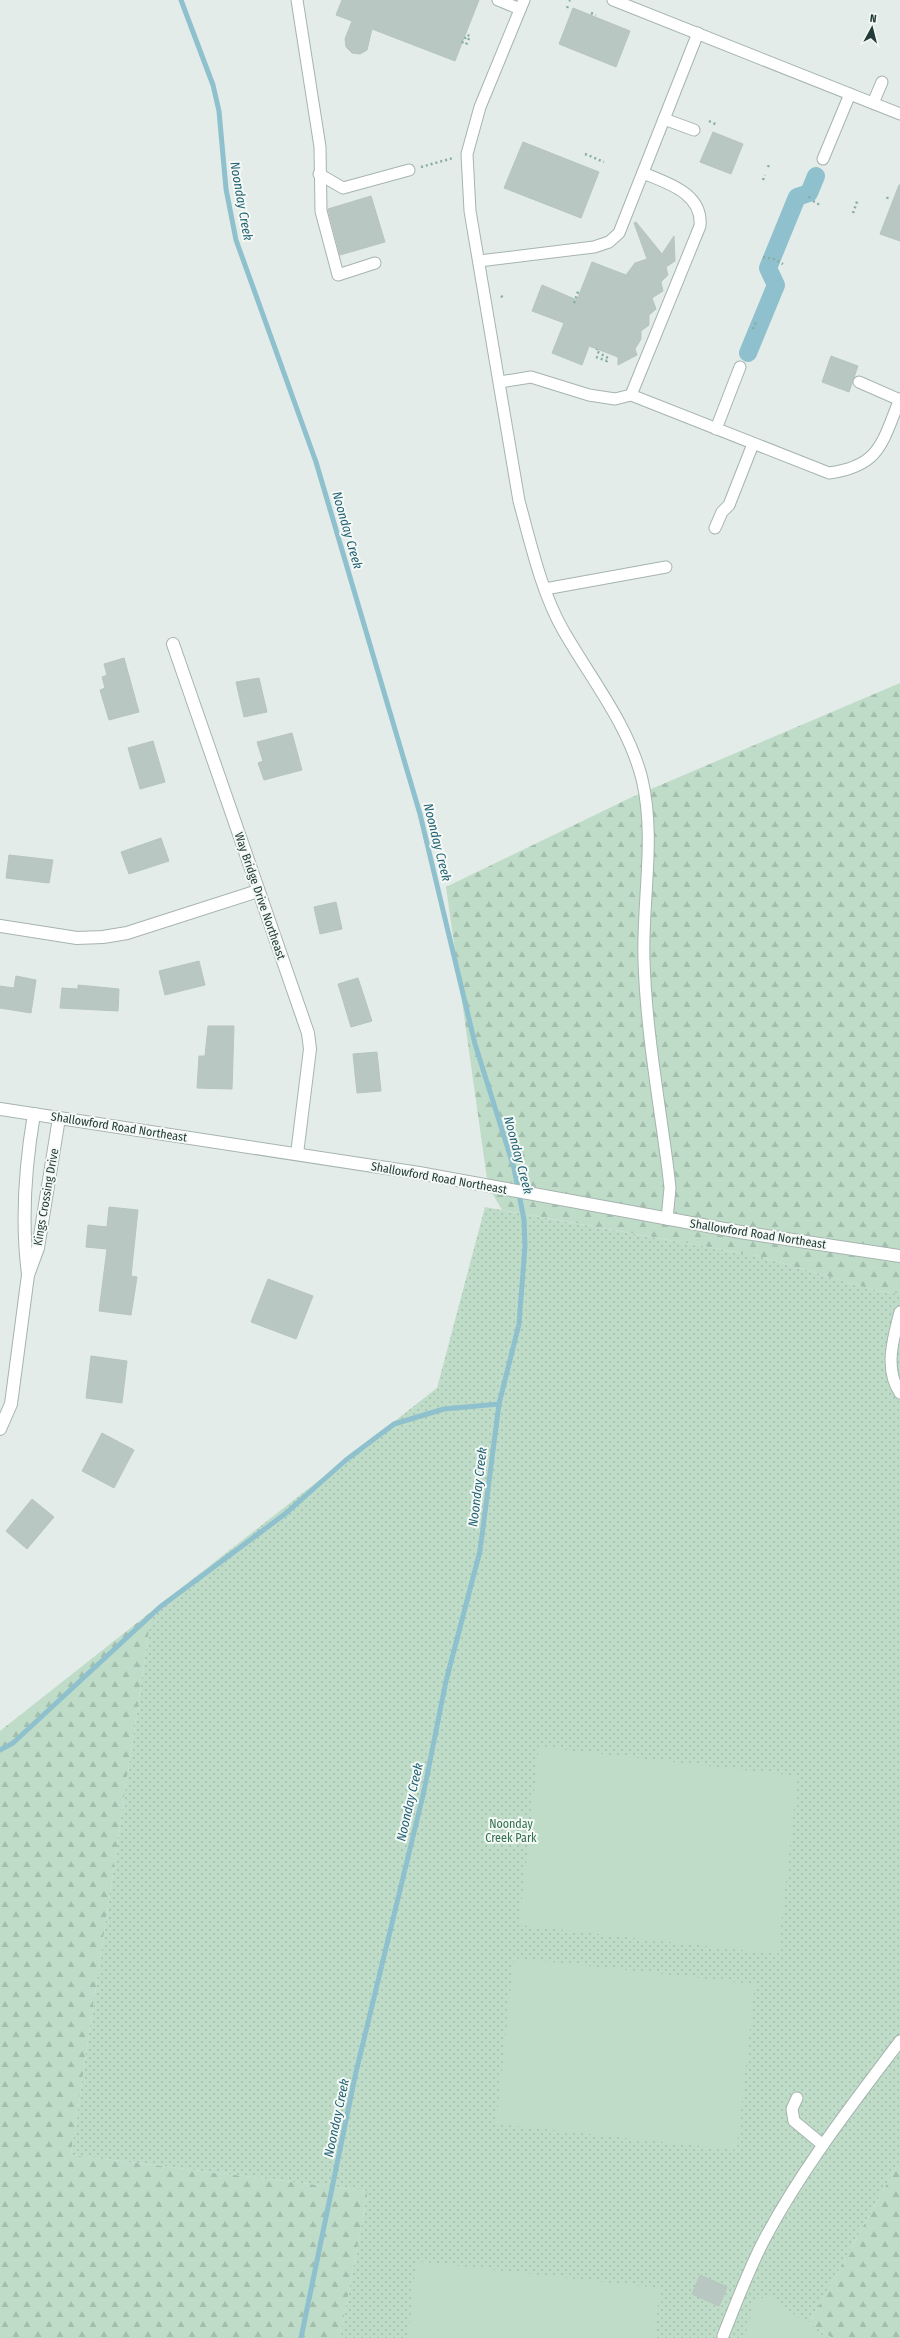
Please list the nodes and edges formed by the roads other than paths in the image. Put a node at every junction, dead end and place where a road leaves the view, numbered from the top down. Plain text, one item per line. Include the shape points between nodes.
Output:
1 (297, 0) edge
2 (498, 0) edge
3 (613, 0) edge
4 (522, 5) edge
5 (698, 33) junction
6 (882, 82) dead end
7 (850, 94) junction
8 (873, 102) junction
9 (900, 114) edge
10 (664, 119) junction
11 (694, 130) dead end
12 (823, 159) dead end
13 (409, 170) road end
14 (643, 173) junction
15 (319, 174) junction
16 (480, 261) junction
17 (375, 263) dead end
18 (740, 368) dead end
19 (500, 382) junction
20 (859, 382) dead end
21 (631, 396) junction
22 (900, 400) edge
23 (716, 429) junction
24 (753, 444) junction
25 (715, 528) dead end
26 (666, 567) dead end
27 (545, 589) junction
28 (173, 644) dead end
29 (258, 891) junction
30 (0, 926) edge
31 (0, 1109) edge
32 (34, 1114) junction
33 (59, 1118) junction
34 (297, 1154) junction
35 (667, 1220) junction
36 (900, 1256) edge
37 (28, 1276) junction
38 (900, 1312) edge
39 (900, 1393) edge
40 (0, 1429) edge
41 (900, 2041) edge
42 (797, 2098) dead end
43 (823, 2145) junction
44 (723, 2336) dead end

1 - 15 lane via 320,147
2 - 4 lane
3 - 5 lane
4 - 16 lane via 480,107 467,154 470,211
5 - 7 lane
5 - 10 lane
6 - 8 lane
7 - 8 lane
7 - 12 lane
8 - 9 lane
10 - 11 lane
10 - 14 lane
13 - 15 lane via 343,188
14 - 16 lane via 619,233 609,242 594,247
14 - 21 lane via 679,187 689,196 701,217 700,226
15 - 17 lane via 321,210 338,274
16 - 19 lane
18 - 23 lane
19 - 21 lane via 531,377 589,395 616,398
19 - 27 lane via 519,501
20 - 22 lane
21 - 23 lane
22 - 24 lane via 874,457 853,469 829,473
23 - 24 lane
24 - 25 lane via 729,505 722,512
26 - 27 lane
27 - 35 lane via 563,629 631,746 649,811 644,959 646,998 669,1176
28 - 29 street, Way Bridge Drive Northeast
29 - 30 street via 127,933 103,937 77,938
29 - 34 street, Way Bridge Drive Northeast via 308,1033 310,1049
31 - 32 street, Shallowford Road Northeast
32 - 33 street, Shallowford Road Northeast
32 - 37 street, Kings Crossing Drive via 24,1192 24,1246
33 - 34 street, Shallowford Road Northeast
33 - 37 street, Kings Crossing Drive via 38,1248
34 - 35 street, Shallowford Road Northeast
35 - 36 street, Shallowford Road Northeast
37 - 40 street, Kings Crossing Drive via 11,1404
38 - 39 lane via 893,1342 891,1368 893,1380
41 - 43 lane
42 - 43 lane via 792,2109 794,2120
43 - 44 lane via 762,2244

